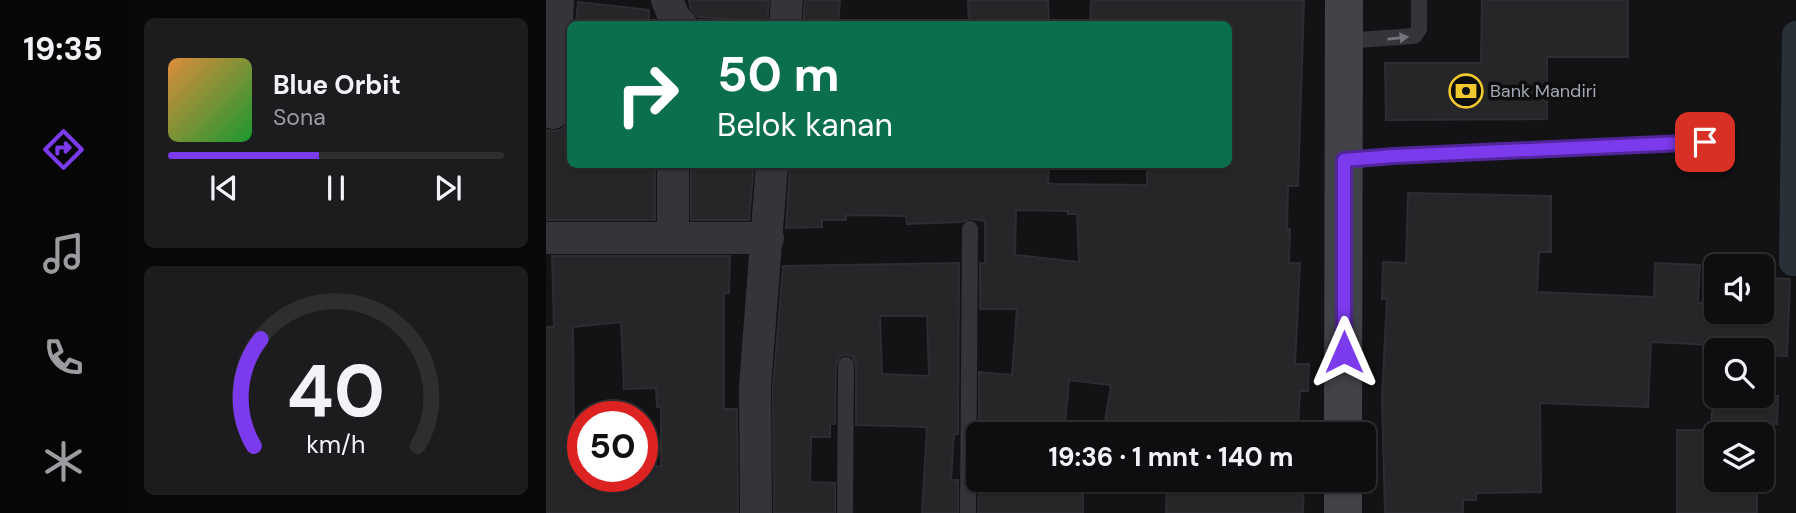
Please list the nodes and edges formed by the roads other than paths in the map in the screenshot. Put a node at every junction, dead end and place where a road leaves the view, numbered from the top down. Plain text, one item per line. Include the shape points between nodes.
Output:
1 (558, 0) edge
2 (667, 0) edge
3 (787, 0) edge
4 (1345, 0) edge
5 (1419, 0) edge
6 (678, 21) edge
7 (785, 21) edge
8 (1344, 41) junction
9 (552, 113) dead end
10 (1705, 142) dead end
11 (1344, 160) junction
12 (673, 168) edge
13 (772, 168) edge
14 (970, 229) dead end
15 (546, 238) edge
16 (673, 238) junction
17 (768, 238) junction
18 (846, 365) dead end
19 (1343, 422) edge
20 (1343, 492) edge
21 (756, 513) edge
22 (845, 513) edge
23 (968, 513) edge
24 (1343, 513) edge

1 - 9 street
2 - 6 street
3 - 7 street
4 - 8 main road
8 -> 5 lane via 1414,36 1419,29
8 - 11 main road
10 - 11 lane
11 - 19 main road
12 - 16 street
13 - 17 street
14 - 23 lane
15 - 16 street
16 - 17 street
17 - 21 street via 755,387
18 - 22 lane
20 - 24 main road

